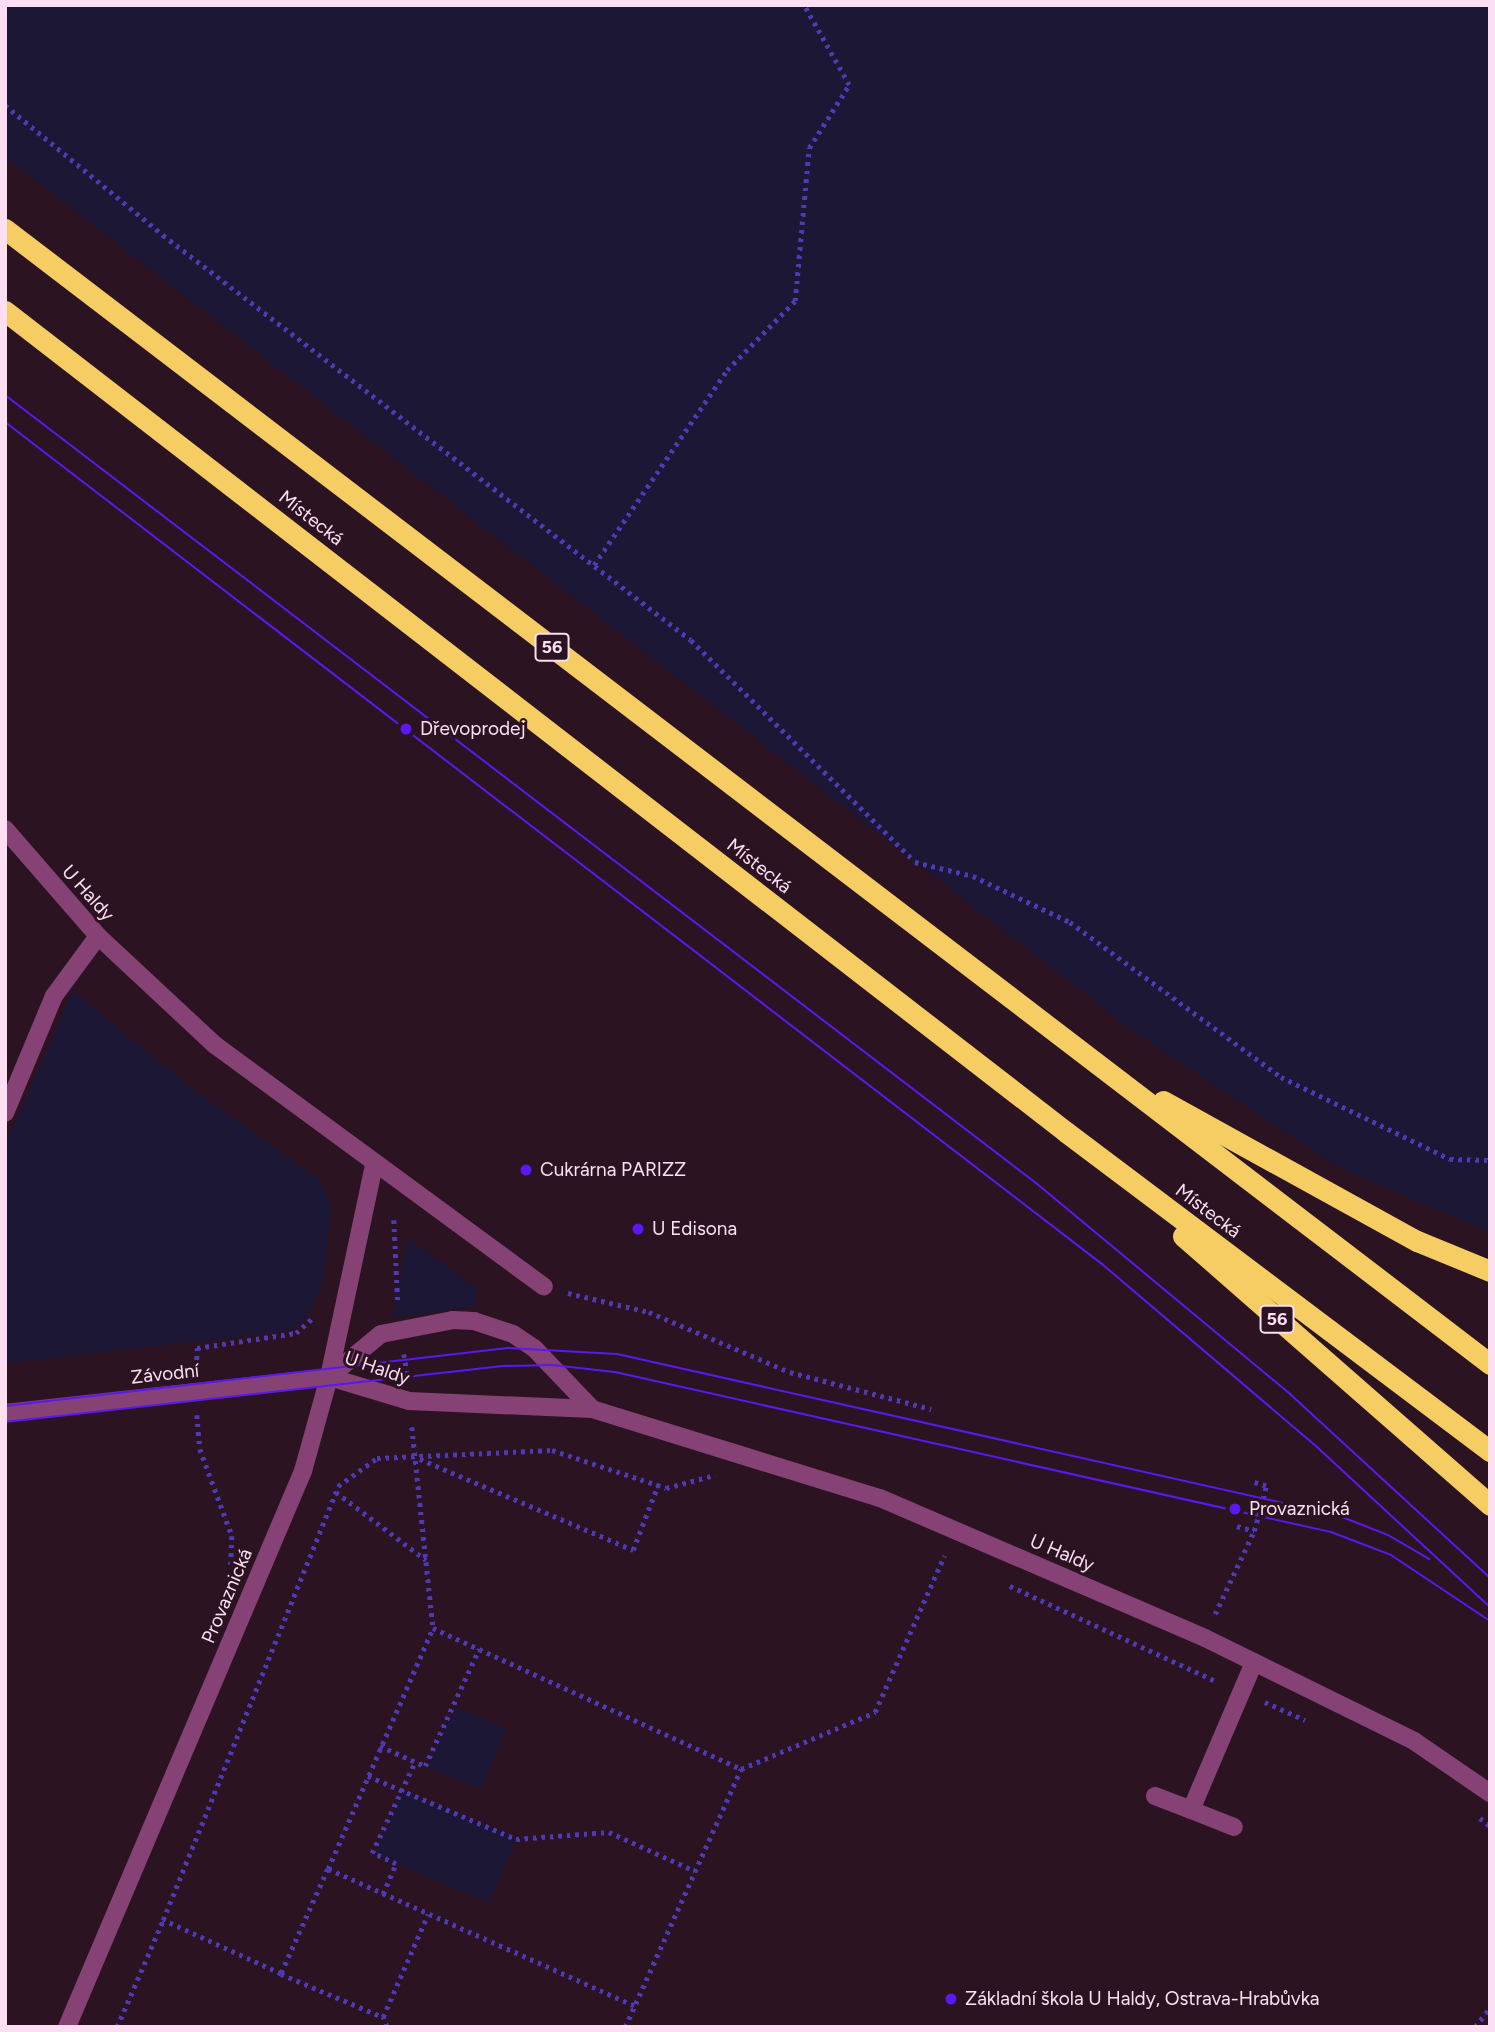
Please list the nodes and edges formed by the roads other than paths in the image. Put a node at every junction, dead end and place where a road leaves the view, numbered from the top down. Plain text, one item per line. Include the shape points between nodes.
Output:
1 (5, 229) edge
2 (5, 311) edge
3 (5, 829) edge
4 (99, 936) junction
5 (1098, 1066) junction
6 (5, 1113) edge
7 (1066, 1132) junction
8 (374, 1165) junction
9 (1490, 1271) edge
10 (544, 1287) road end
11 (1490, 1364) edge
12 (329, 1377) junction
13 (592, 1409) junction
14 (5, 1413) edge
15 (1490, 1451) edge
16 (1490, 1506) edge
17 (1254, 1662) junction
18 (1490, 1793) edge
19 (1155, 1796) dead end
20 (1191, 1810) junction
21 (1234, 1827) dead end
22 (67, 2027) edge

1 - 5 highway, 56
2 - 7 highway, Místecká / 56
3 - 4 street, U Haldy
4 - 6 street via 54,996
4 - 8 street, U Haldy via 215,1045
5 - 9 highway, 56 via 1417,1241
5 - 11 highway, 56
7 - 15 highway, Místecká / 56
7 - 16 highway, 56
8 - 10 street, U Haldy
8 - 12 street, Provaznická
12 - 13 street, U Haldy via 409,1401
12 - 13 street, U Haldy via 381,1334 453,1320 474,1321 513,1334 534,1348
12 - 14 street, Závodní
12 - 22 street, Provaznická via 303,1471
13 - 17 street, U Haldy via 880,1497
17 - 18 street, U Haldy via 1414,1741
17 - 20 street
19 - 20 street
20 - 21 street

